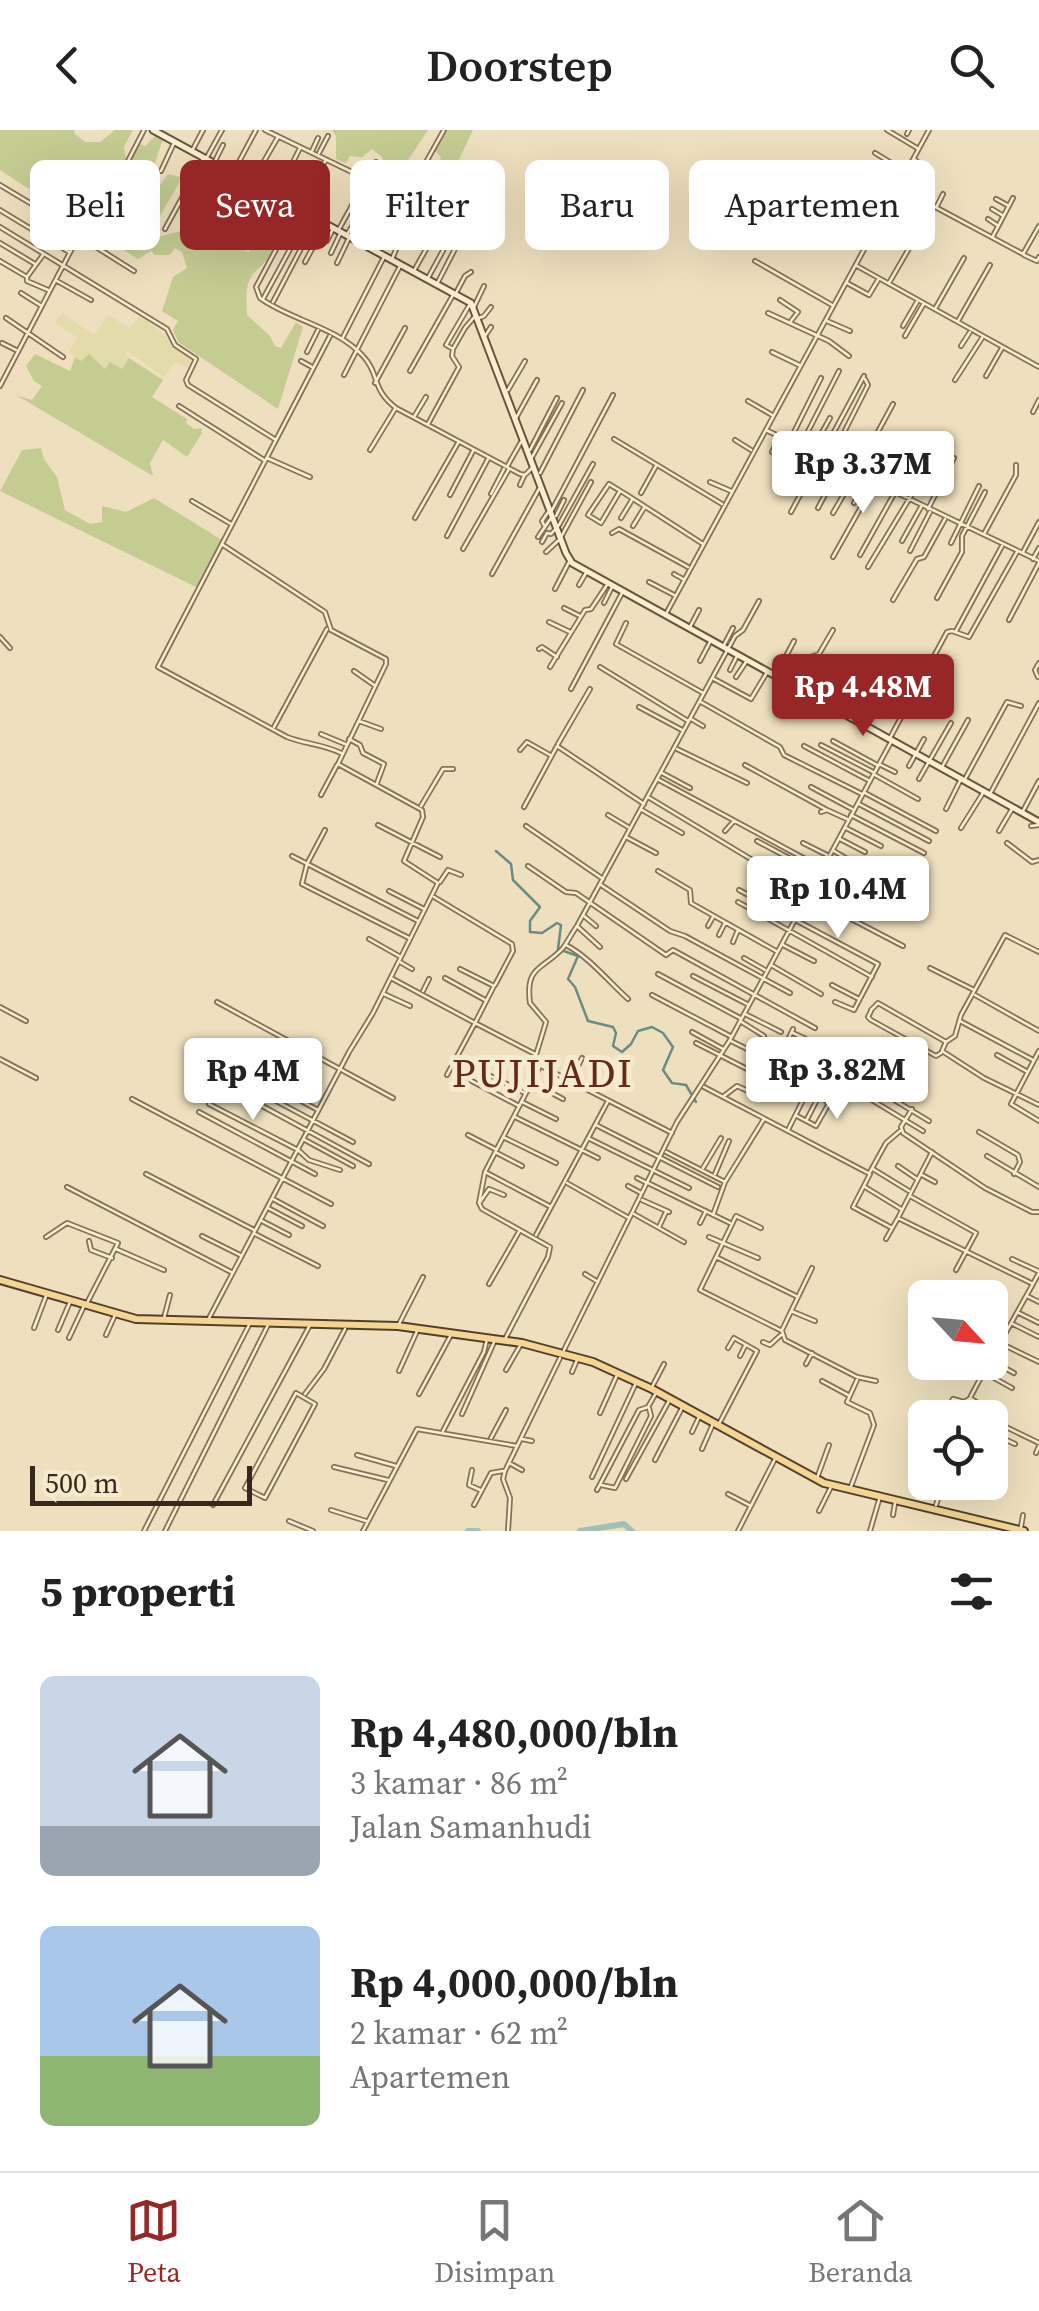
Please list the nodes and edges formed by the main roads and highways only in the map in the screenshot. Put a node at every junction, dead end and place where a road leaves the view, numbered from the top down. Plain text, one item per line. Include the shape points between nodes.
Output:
1 (0, 1280) edge
2 (986, 1527) edge
3 (1005, 1529) edge
4 (1022, 1530) edge

1 - 2 main road via 115,1315 419,1327 522,1342 637,1382 832,1485
2 - 3 main road
3 - 4 main road

